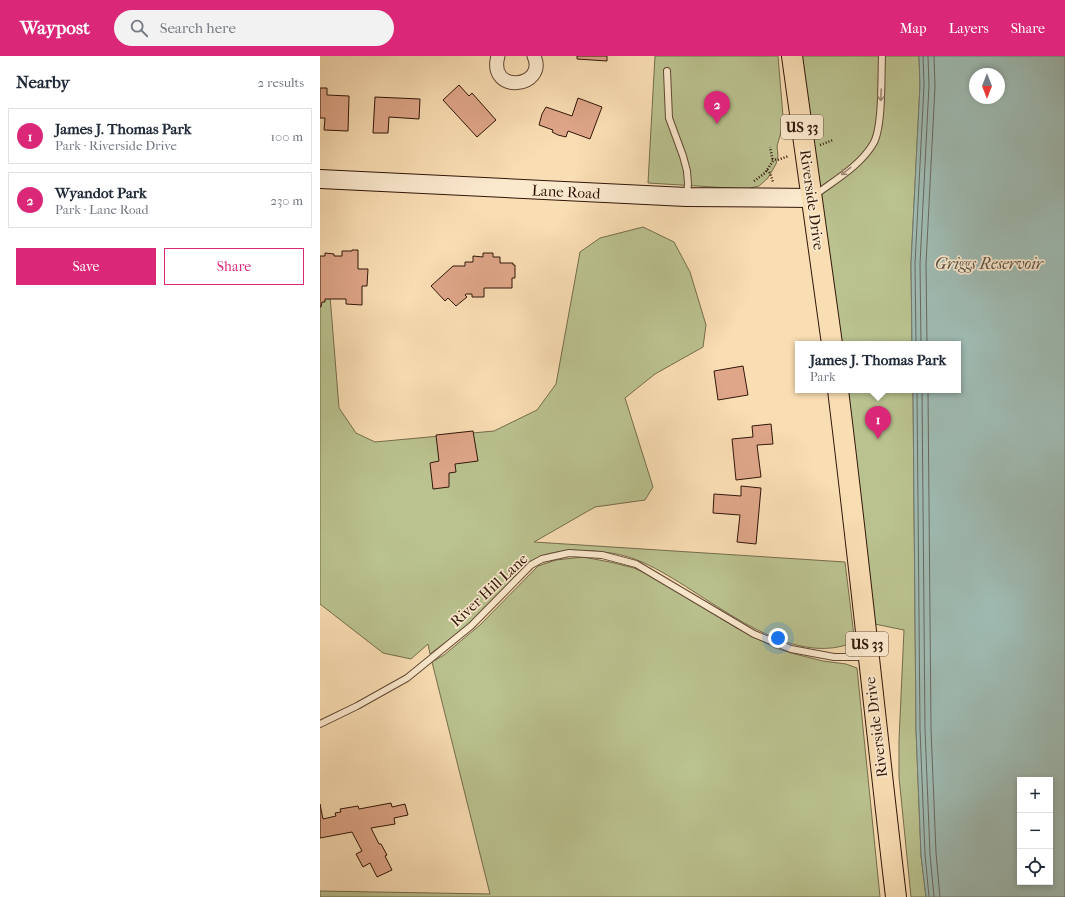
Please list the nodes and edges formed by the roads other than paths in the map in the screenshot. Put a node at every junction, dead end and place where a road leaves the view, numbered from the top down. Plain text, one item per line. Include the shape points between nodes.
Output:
1 (498, 56) edge
2 (534, 56) edge
3 (792, 56) edge
4 (882, 56) edge
5 (667, 71) dead end
6 (320, 179) edge
7 (686, 197) junction
8 (812, 198) junction
9 (832, 341) edge
10 (838, 393) edge
11 (868, 657) junction
12 (320, 724) edge
13 (896, 897) edge

1 - 2 street via 496,62 500,75 504,80 518,84 530,78 534,72
3 - 8 main road, Riverside Drive / US 33
4 -> 8 lane via 879,121 873,144 860,161
5 - 7 lane via 669,118 687,171
6 - 7 street, Lane Road
7 - 8 street, Lane Road
8 - 9 main road, Riverside Drive / US 33
10 - 11 main road, Riverside Drive / US 33
11 - 12 lane, River Hill Lane via 834,657 791,649 754,634 636,564 602,555 569,553 542,559 531,565 471,626 407,678
11 - 13 main road, Riverside Drive / US 33

